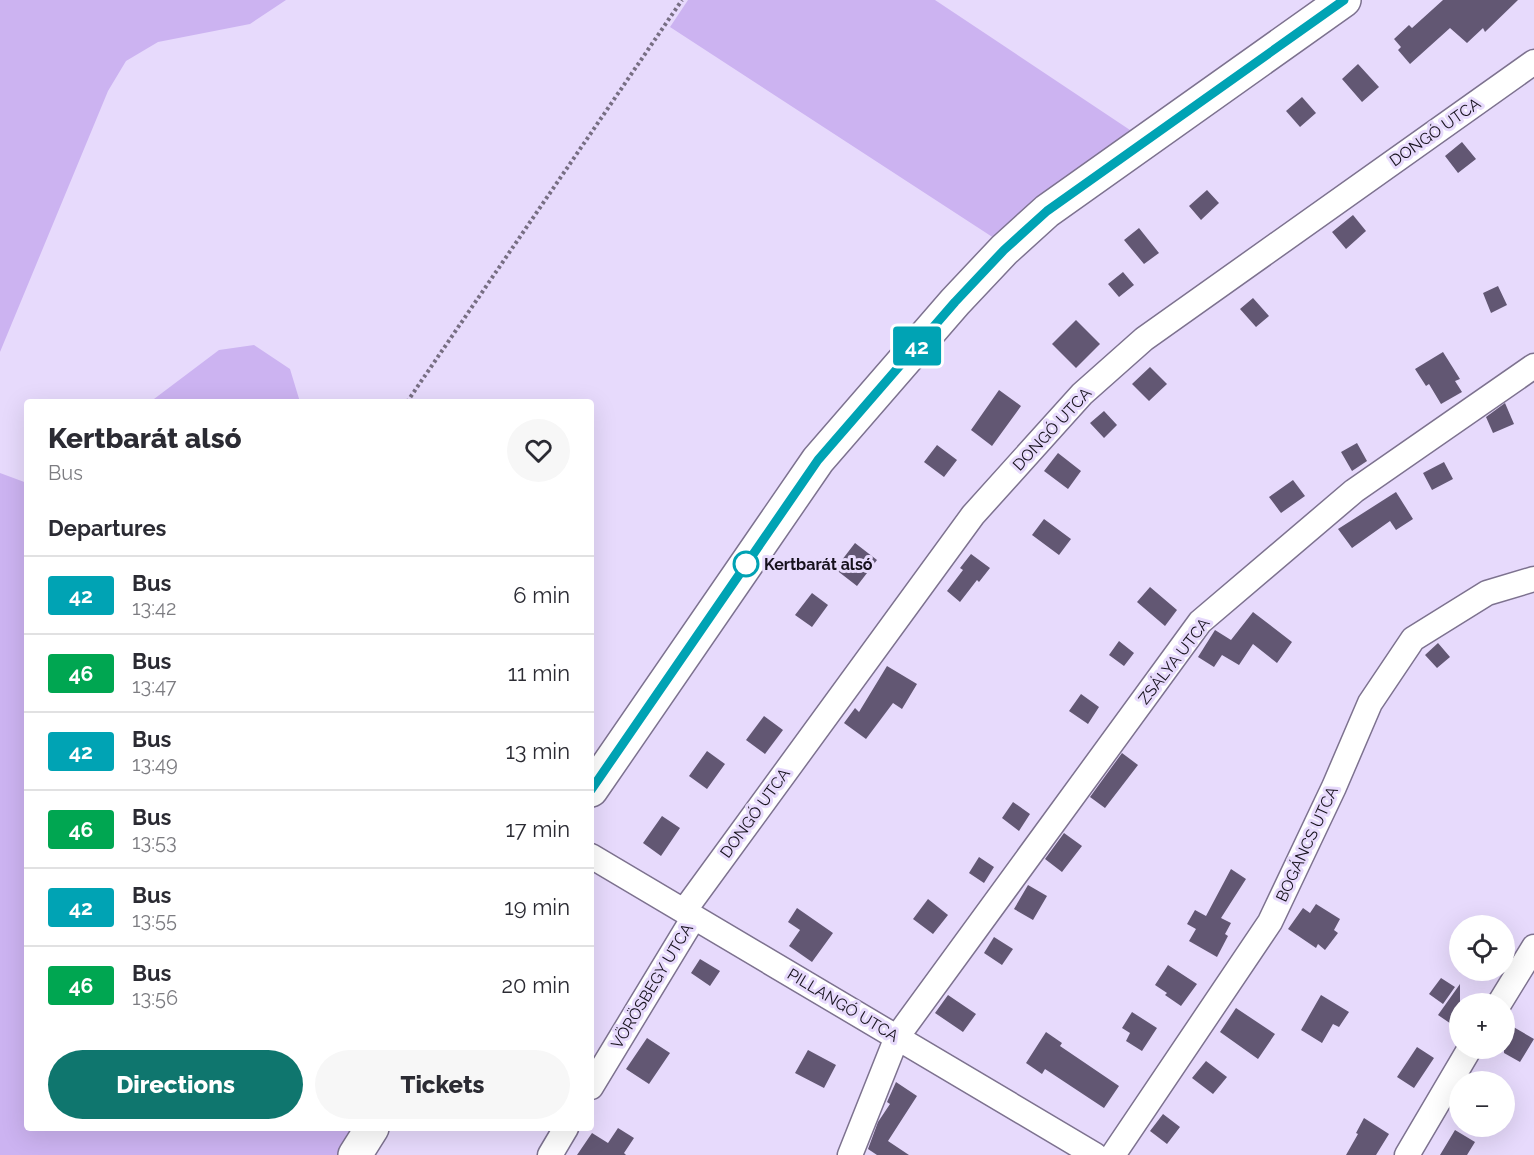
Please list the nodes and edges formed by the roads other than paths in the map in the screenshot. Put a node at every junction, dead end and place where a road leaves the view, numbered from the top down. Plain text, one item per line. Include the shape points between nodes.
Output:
1 (1344, 0) edge
2 (1534, 62) edge
3 (1534, 366) edge
4 (1534, 579) edge
5 (594, 786) edge
6 (594, 858) edge
7 (689, 914) junction
8 (1534, 948) edge
9 (1505, 993) edge
10 (897, 1037) junction
11 (1464, 1059) edge
12 (594, 1082) edge
13 (370, 1131) edge
14 (564, 1131) edge
15 (355, 1155) edge
16 (550, 1155) edge
17 (850, 1155) edge
18 (1095, 1155) edge
19 (1113, 1155) edge
20 (1407, 1155) edge

1 - 5 street via 1047,211 1004,250 818,460
2 - 7 street, DONGÓ UTCA via 1144,339 1082,394 973,515
3 - 10 street, ZSÁLYA UTCA via 1354,491 1200,622
4 - 19 street, BOGÁNCS UTCA via 1487,593 1413,639 1370,703 1270,922
6 - 7 street, PILLANGÓ UTCA
7 - 10 street, PILLANGÓ UTCA
7 - 12 street, VÖRÖSBEGY UTCA
8 - 9 street
10 - 17 street, ZSÁLYA UTCA
10 - 18 street, PILLANGÓ UTCA
11 - 20 street
13 - 15 street
14 - 16 street

